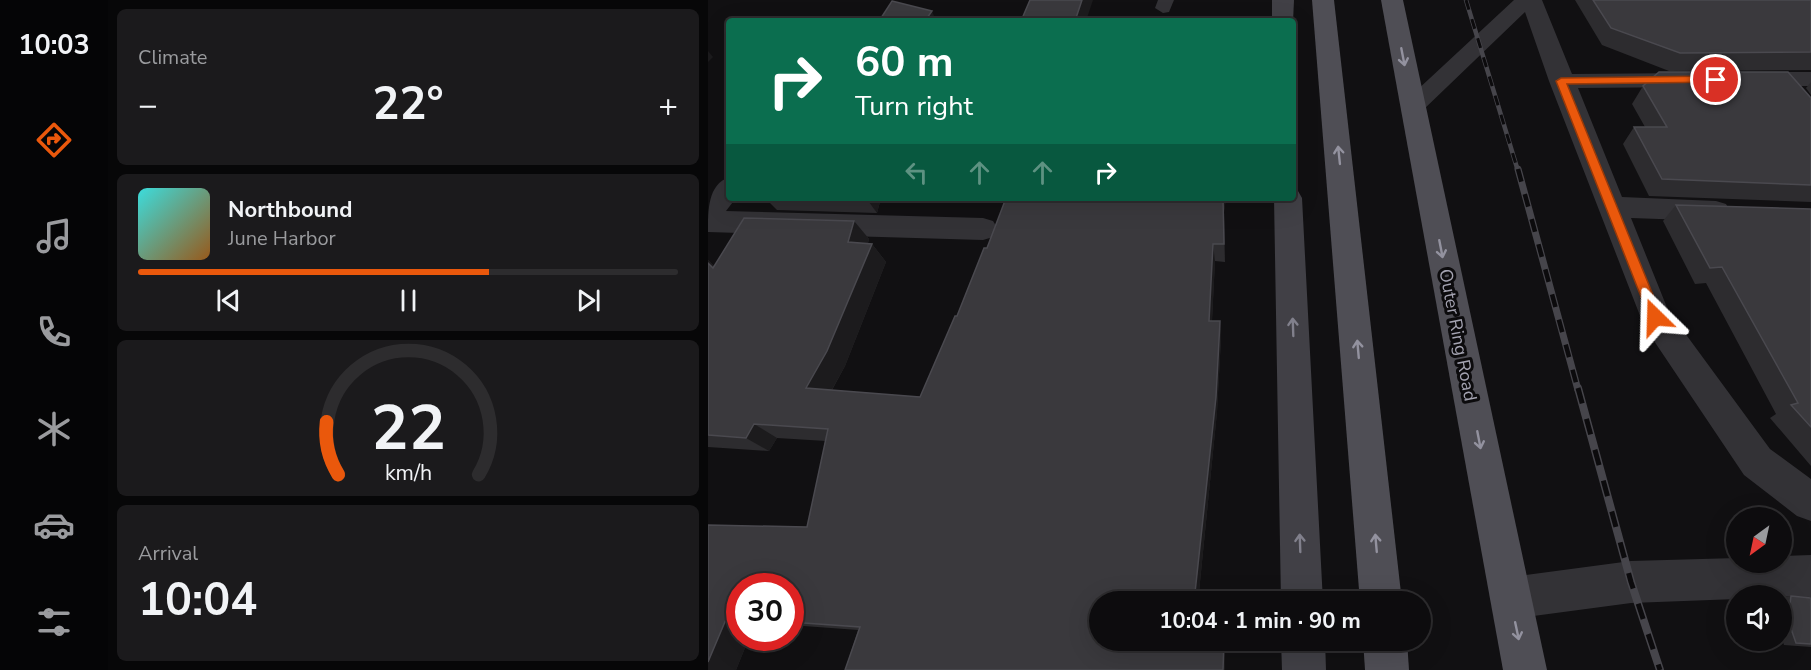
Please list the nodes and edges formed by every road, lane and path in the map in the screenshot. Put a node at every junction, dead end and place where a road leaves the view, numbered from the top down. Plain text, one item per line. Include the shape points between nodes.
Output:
1 (1283, 0) edge
2 (1323, 0) edge
3 (1392, 0) edge
4 (1526, 0) edge
5 (1531, 0) edge
6 (1283, 18) edge
7 (1782, 79) junction
8 (1811, 79) edge
9 (1561, 81) junction
10 (1413, 105) junction
11 (1804, 105) edge
12 (726, 191) edge
13 (1288, 201) edge
14 (1611, 207) junction
15 (1740, 212) edge
16 (708, 214) edge
17 (708, 221) edge
18 (983, 229) dead end
19 (1811, 502) edge
20 (1811, 576) edge
21 (1302, 591) edge
22 (1380, 591) edge
23 (1511, 598) junction
24 (1303, 651) edge
25 (1386, 651) edge
26 (1304, 670) edge
27 (1387, 670) edge
28 (1526, 670) edge

1 - 6 main road
22 -> 2 main road
3 -> 10 main road, Outer Ring Road
4 - 10 street
5 - 9 street
7 - 8 street
7 - 9 street
7 - 11 street
9 - 14 street
10 -> 23 main road, Outer Ring Road
12 - 16 street
21 -> 13 main road
14 - 15 street
14 - 19 street via 1655,317 1757,462
17 - 18 street
20 - 23 street via 1631,582
23 -> 28 main road, Outer Ring Road
24 - 26 main road
25 - 27 main road

